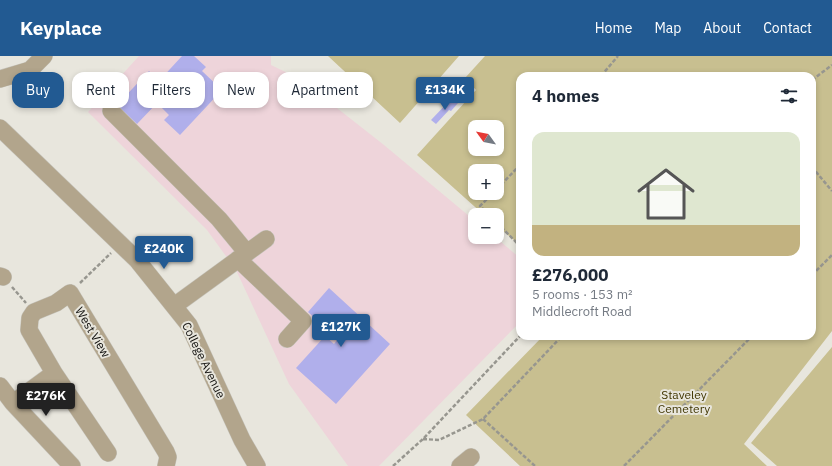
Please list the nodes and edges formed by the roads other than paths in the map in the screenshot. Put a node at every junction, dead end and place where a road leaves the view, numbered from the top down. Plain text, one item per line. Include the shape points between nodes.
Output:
1 (44, 56) edge
2 (0, 79) edge
3 (111, 111) dead end
4 (0, 128) edge
5 (266, 238) dead end
6 (243, 256) junction
7 (174, 306) junction
8 (287, 338) dead end
9 (54, 373) junction
10 (0, 386) edge
11 (13, 403) junction
12 (108, 453) dead end
13 (72, 466) edge
14 (166, 466) edge
15 (257, 466) edge

1 - 2 street via 30,70
3 - 6 street via 219,220
4 - 7 street, College Avenue via 137,260
5 - 6 street
6 - 7 street
6 - 8 street via 303,321
7 - 15 street, College Avenue via 189,325 242,440
9 - 11 street
9 - 12 street
9 - 14 street, West View via 29,330 30,318 34,312 56,303 70,293 166,452
10 - 11 street
11 - 13 street

